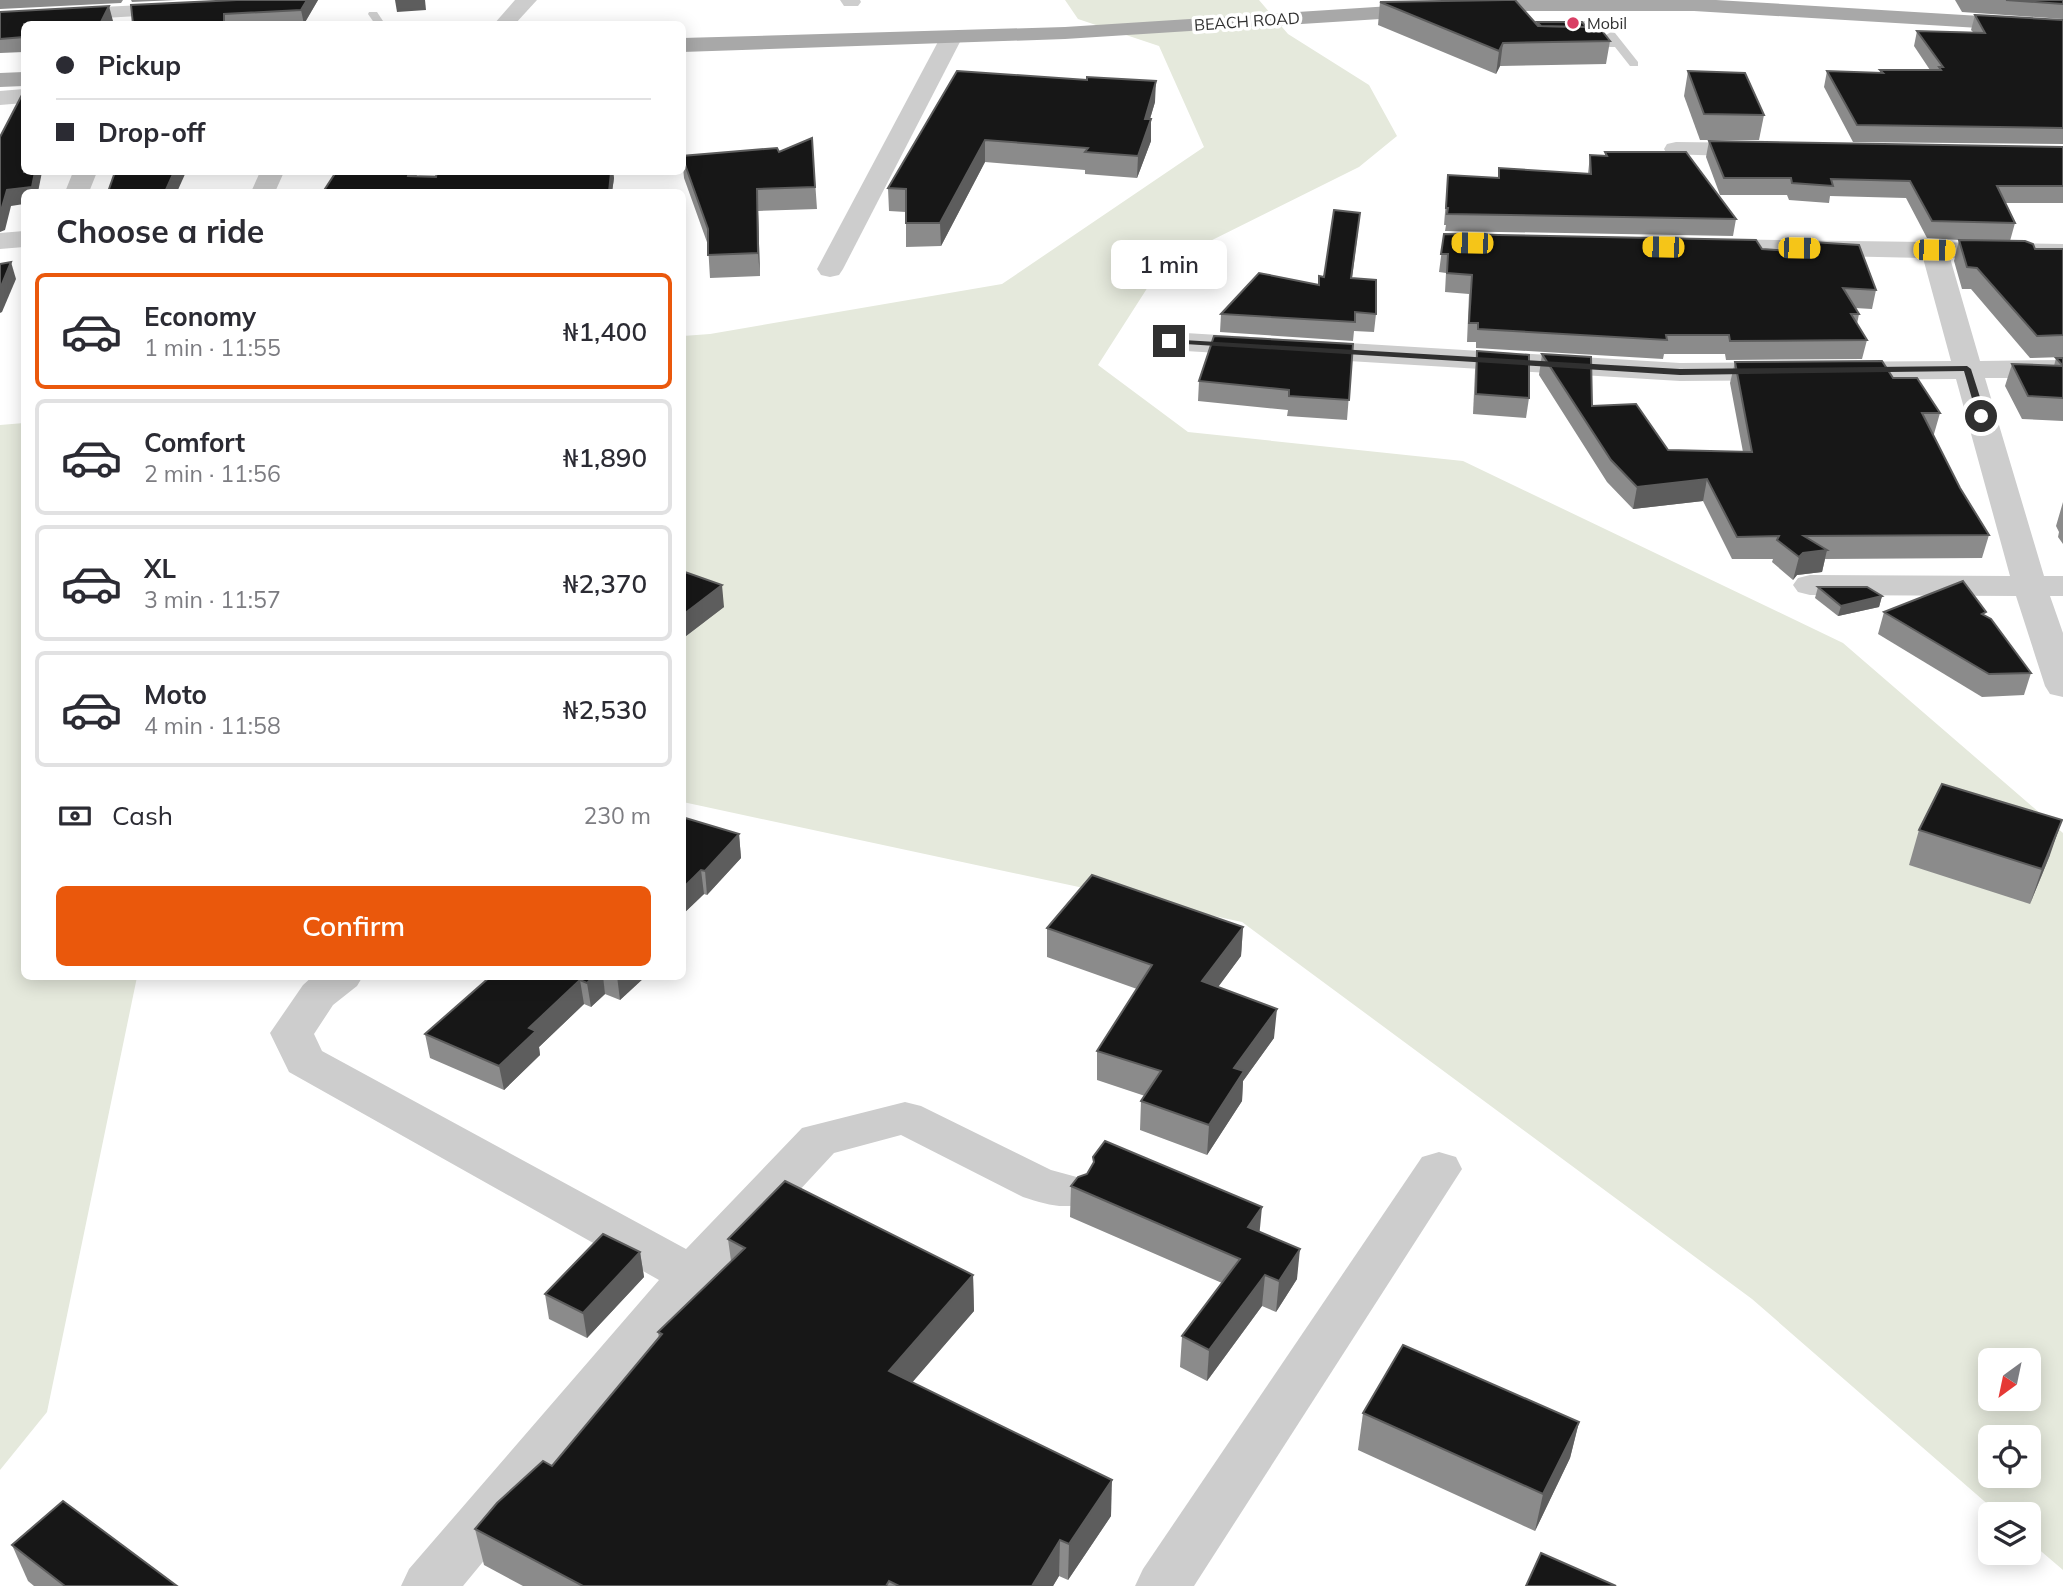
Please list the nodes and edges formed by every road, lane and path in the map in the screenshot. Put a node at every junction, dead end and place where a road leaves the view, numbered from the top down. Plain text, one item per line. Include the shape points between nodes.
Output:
1 (527, 0) edge
2 (1480, 3) edge
3 (1592, 4) junction
4 (67, 8) edge
5 (197, 8) edge
6 (373, 14) dead end
7 (0, 18) edge
8 (378, 21) edge
9 (506, 21) edge
10 (1548, 24) edge
11 (1604, 24) junction
12 (2063, 27) edge
13 (951, 38) junction
14 (1576, 44) edge
15 (1617, 44) junction
16 (686, 45) edge
17 (1634, 64) dead end
18 (21, 79) edge
19 (0, 80) edge
20 (21, 96) edge
21 (0, 98) edge
22 (1676, 149) edge
23 (1787, 150) edge
24 (21, 239) edge
25 (0, 241) edge
26 (1677, 247) edge
27 (1934, 250) junction
28 (2063, 252) edge
29 (830, 268) dead end
30 (1169, 341) dead end
31 (1967, 369) junction
32 (2063, 369) edge
33 (1810, 585) dead end
34 (2047, 586) edge
35 (2063, 685) edge
36 (337, 980) edge
37 (1439, 1169) dead end
38 (1067, 1191) dead end
39 (692, 1275) junction
40 (429, 1586) edge
41 (1163, 1586) edge

1 - 9 street
2 - 3 main road, BEACH ROAD via 1510,10
2 - 13 main road, BEACH ROAD
3 - 11 lane
3 - 12 main road, BEACH ROAD via 1694,5
4 - 5 street
4 - 7 street
6 - 8 lane
10 - 11 lane
11 - 15 lane
13 - 16 main road, BEACH ROAD
13 - 29 street
14 - 15 lane
15 - 17 lane
18 - 19 main road
20 - 21 street
22 - 23 street
24 - 25 street
26 - 27 street
27 - 28 street
27 - 31 street
30 - 31 street via 1680,372
31 - 32 street
31 - 34 street
33 - 34 street
34 - 35 street
36 - 39 street via 318,995 292,1033 304,1061
37 - 41 street
38 - 39 street via 1040,1185 905,1118 818,1140
39 - 40 street

